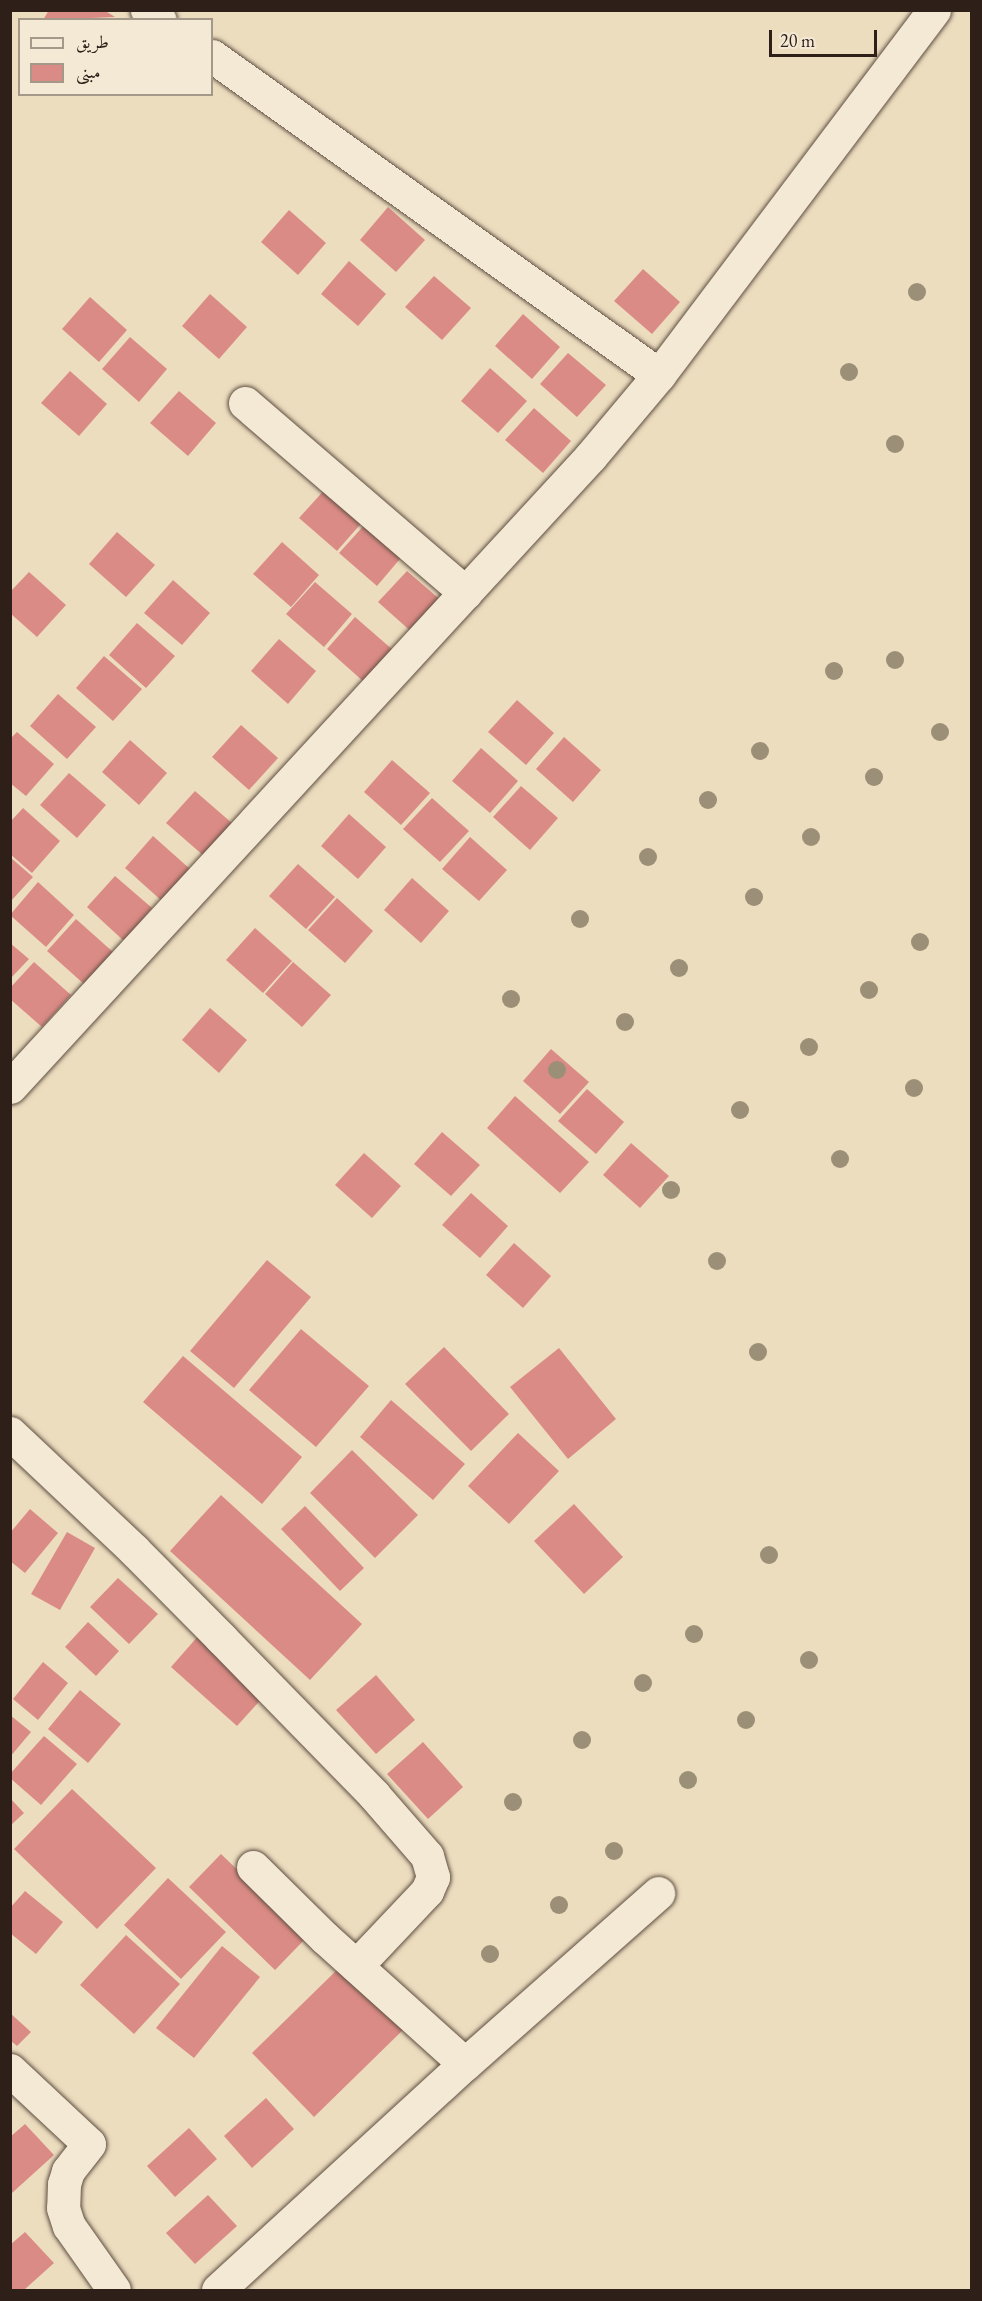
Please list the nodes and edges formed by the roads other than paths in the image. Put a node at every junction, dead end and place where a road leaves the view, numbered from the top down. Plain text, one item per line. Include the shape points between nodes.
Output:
1 (934, 10) edge
2 (213, 57) edge
3 (658, 375) junction
4 (245, 403) dead end
5 (466, 593) junction
6 (10, 1088) edge
7 (10, 1433) edge
8 (253, 1867) dead end
9 (658, 1893) dead end
10 (356, 1966) junction
11 (465, 2064) junction
12 (10, 2070) edge
13 (114, 2290) edge
14 (218, 2290) edge

1 - 3 street
2 - 3 street
3 - 5 street via 591,456
4 - 5 street
5 - 6 street
7 - 10 street via 197,1614 374,1795 427,1856 433,1877 427,1891
8 - 10 street
9 - 11 street
10 - 11 street
11 - 14 street
12 - 13 street via 89,2144 68,2171 63,2208 69,2226

